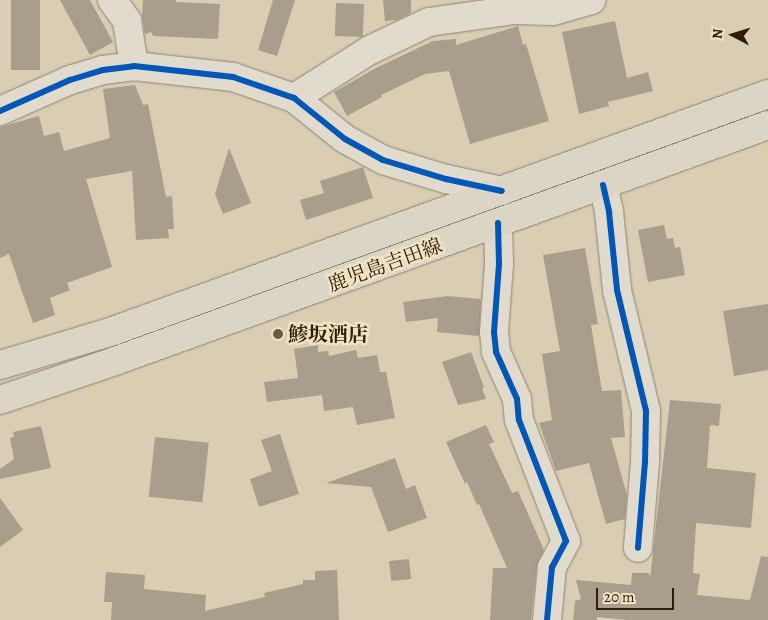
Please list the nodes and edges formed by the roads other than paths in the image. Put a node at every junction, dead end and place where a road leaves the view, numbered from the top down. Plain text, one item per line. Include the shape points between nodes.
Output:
1 (112, 0) edge
2 (591, 0) edge
3 (432, 11) edge
4 (134, 66) junction
5 (768, 94) edge
6 (294, 98) junction
7 (0, 111) edge
8 (768, 125) edge
9 (604, 185) junction
10 (502, 191) junction
11 (498, 224) junction
12 (0, 365) edge
13 (0, 400) edge
14 (638, 548) dead end
15 (547, 620) edge

1 - 4 street via 127,21
2 - 3 street via 553,11
3 - 6 street
4 - 6 street via 233,77
4 - 7 street via 103,70 70,80
5 - 10 main road, 鹿児島吉田線
6 - 10 street via 345,139 383,160 446,179
8 - 9 main road, 鹿児島吉田線
9 - 11 main road, 鹿児島吉田線
9 - 14 street via 617,290 646,412
10 - 12 main road, 鹿児島吉田線 via 114,331
11 - 13 main road, 鹿児島吉田線
11 - 15 street via 496,352 517,399 519,420 566,541 552,567

